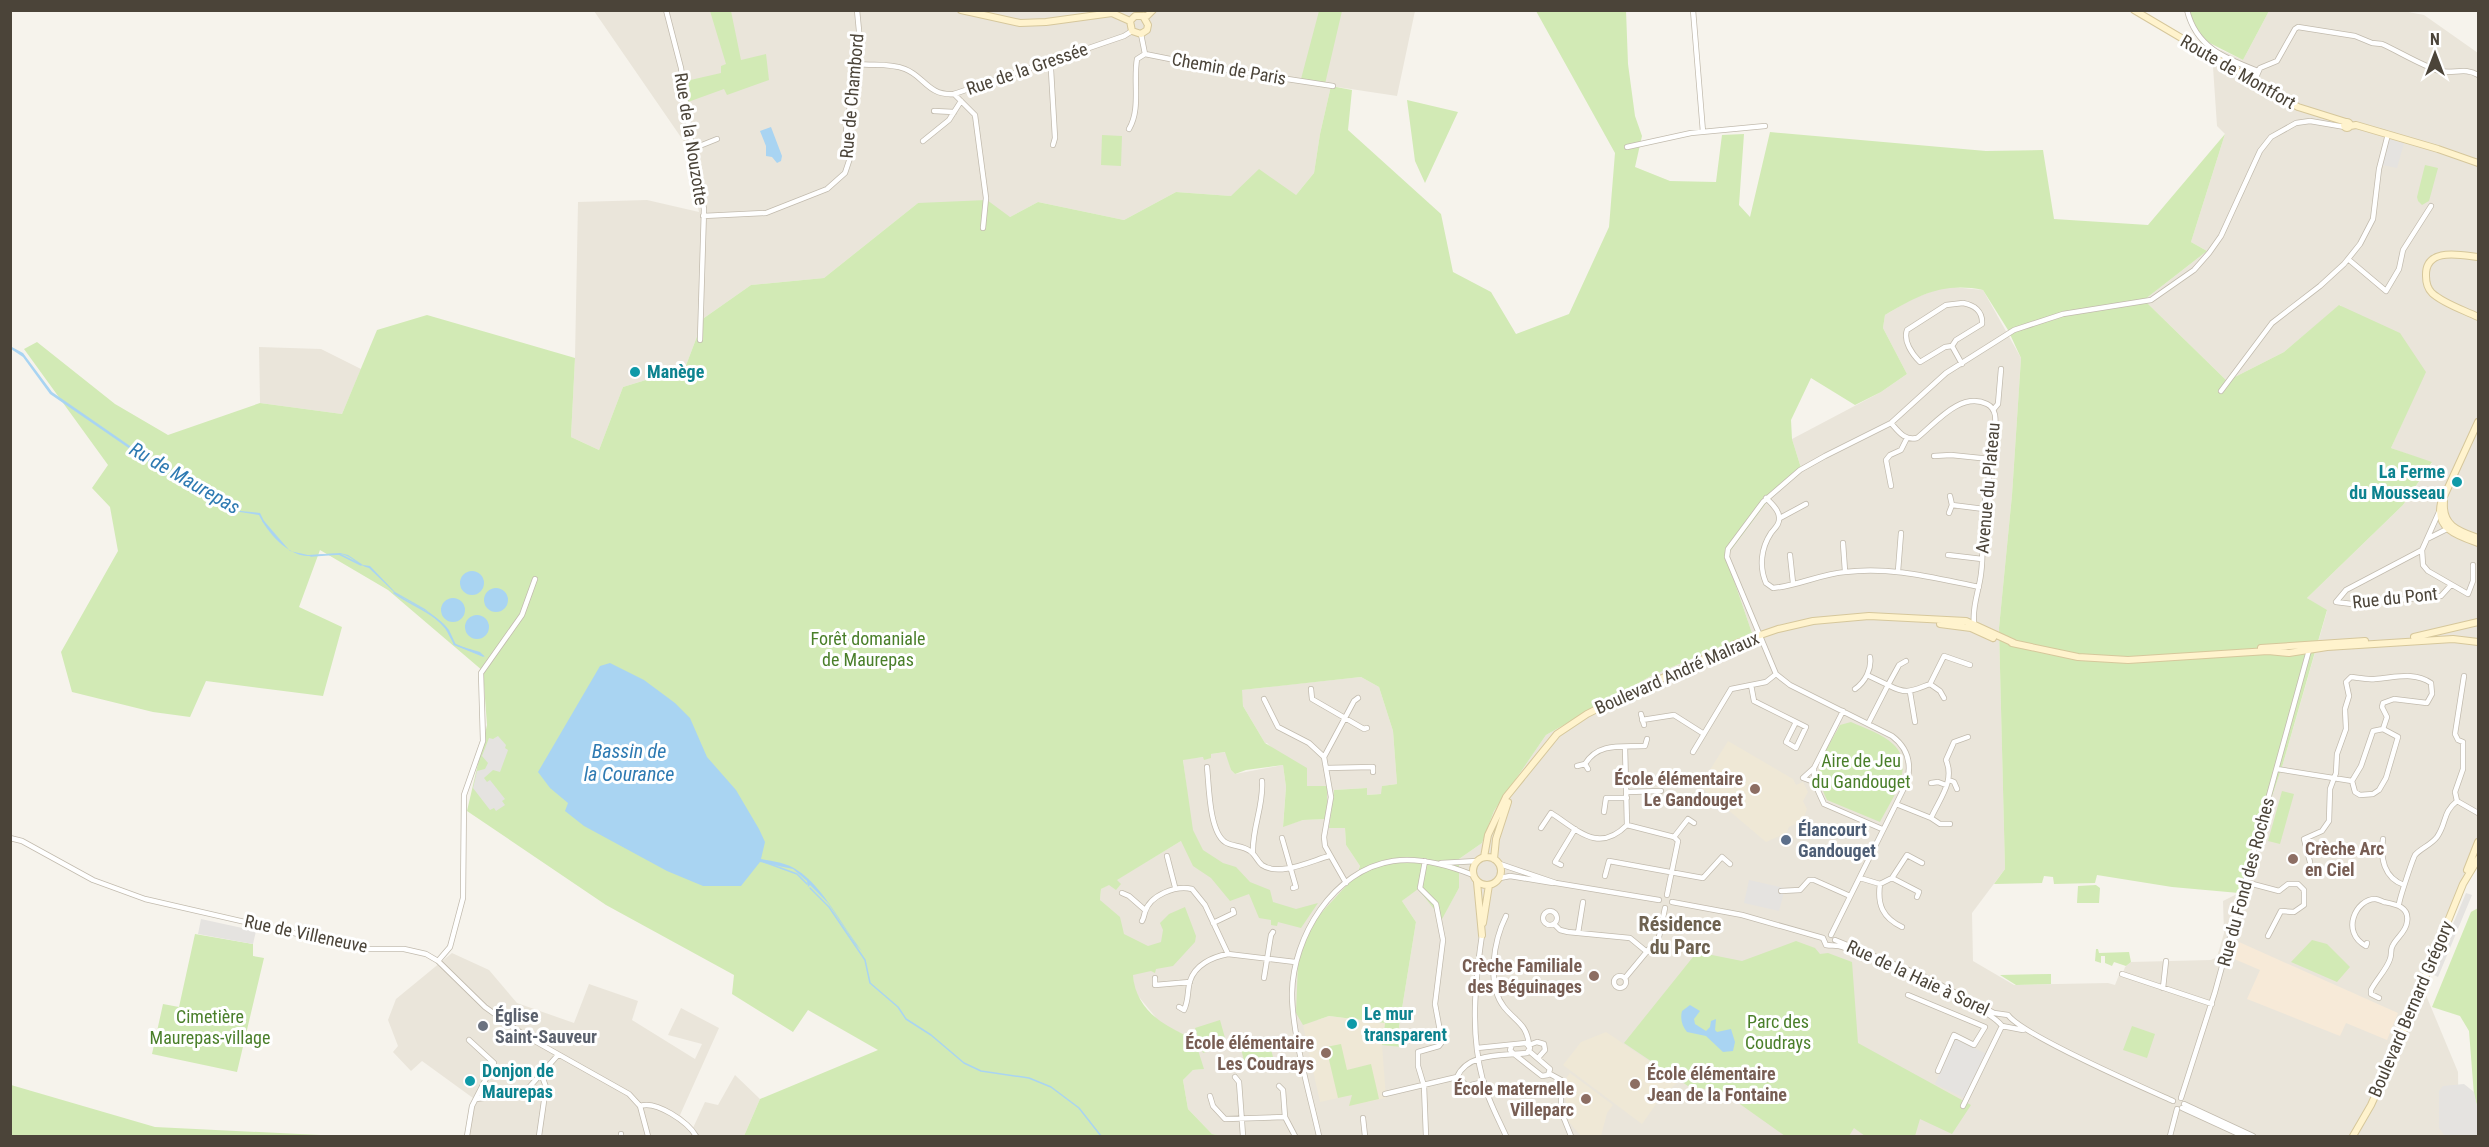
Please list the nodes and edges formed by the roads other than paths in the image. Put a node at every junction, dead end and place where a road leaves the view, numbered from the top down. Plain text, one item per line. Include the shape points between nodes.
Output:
1 (666, 10) edge
2 (857, 10) edge
3 (961, 10) edge
4 (1153, 10) edge
5 (1693, 10) edge
6 (2134, 10) edge
7 (2187, 10) edge
8 (1143, 16) junction
9 (1130, 21) junction
10 (1132, 31) junction
11 (1141, 34) junction
12 (1145, 54) junction
13 (1048, 61) junction
14 (857, 64) junction
15 (2258, 71) junction
16 (2478, 75) edge
17 (2254, 83) junction
18 (1333, 86) dead end
19 (954, 94) junction
20 (961, 101) junction
21 (934, 111) dead end
22 (954, 112) junction
23 (2347, 125) junction
24 (1765, 126) dead end
25 (1129, 129) dead end
26 (1703, 132) junction
27 (2388, 134) junction
28 (717, 139) dead end
29 (923, 141) dead end
30 (1053, 145) dead end
31 (1627, 147) dead end
32 (692, 149) junction
33 (2478, 163) edge
34 (2431, 206) dead end
35 (702, 216) junction
36 (983, 228) dead end
37 (2478, 257) edge
38 (2348, 259) junction
39 (2478, 317) edge
40 (700, 340) dead end
41 (1952, 346) junction
42 (1962, 364) junction
43 (2001, 369) dead end
44 (2221, 391) dead end
45 (1993, 410) junction
46 (2478, 422) edge
47 (1891, 423) junction
48 (1907, 438) junction
49 (1934, 456) dead end
50 (1990, 459) junction
51 (1891, 486) dead end
52 (2447, 490) junction
53 (1950, 495) dead end
54 (1766, 498) junction
55 (1806, 504) dead end
56 (1952, 505) junction
57 (1984, 509) junction
58 (2439, 512) junction
59 (1949, 513) dead end
60 (1780, 518) junction
61 (2446, 525) junction
62 (2432, 526) junction
63 (1901, 533) dead end
64 (2478, 538) edge
65 (2427, 539) junction
66 (1843, 543) dead end
67 (2478, 543) edge
68 (2422, 550) junction
69 (1790, 555) dead end
70 (1948, 555) dead end
71 (1982, 559) junction
72 (2473, 566) dead end
73 (1898, 571) junction
74 (1845, 572) junction
75 (535, 579) dead end
76 (1793, 583) junction
77 (2451, 585) junction
78 (1978, 587) junction
79 (2478, 622) edge
80 (1970, 623) junction
81 (1758, 636) junction
82 (2324, 642) junction
83 (2478, 642) edge
84 (2306, 651) junction
85 (2207, 655) junction
86 (1870, 657) dead end
87 (1906, 661) dead end
88 (1970, 665) dead end
89 (1776, 675) junction
90 (1867, 675) junction
91 (2464, 676) dead end
92 (1930, 684) junction
93 (1750, 685) junction
94 (1888, 685) junction
95 (1311, 689) dead end
96 (1855, 689) dead end
97 (1910, 692) junction
98 (1358, 698) dead end
99 (1944, 698) dead end
100 (1264, 699) dead end
101 (1843, 711) junction
102 (1641, 714) dead end
103 (1345, 718) junction
104 (1796, 722) junction
105 (1915, 722) dead end
106 (1868, 724) junction
107 (1367, 728) dead end
108 (2383, 729) junction
109 (1704, 734) junction
110 (1968, 737) dead end
111 (1647, 740) dead end
112 (1625, 747) junction
113 (1693, 752) dead end
114 (1324, 757) junction
115 (1577, 766) dead end
116 (1207, 767) dead end
117 (1326, 768) junction
118 (1814, 768) junction
119 (2277, 769) junction
120 (1373, 772) dead end
121 (2334, 779) junction
122 (1949, 780) junction
123 (1262, 781) dead end
124 (2352, 781) junction
125 (1814, 782) junction
126 (1931, 783) dead end
127 (1946, 785) junction
128 (1514, 788) junction
129 (1957, 789) dead end
130 (1661, 791) dead end
131 (1627, 795) junction
132 (2457, 801) junction
133 (1896, 804) junction
134 (2477, 811) edge
135 (1604, 812) dead end
136 (1931, 818) junction
137 (1695, 823) dead end
138 (1950, 824) dead end
139 (1627, 825) junction
140 (1541, 828) dead end
141 (1575, 829) junction
142 (1882, 830) junction
143 (1674, 837) junction
144 (12, 838) edge
145 (1282, 838) dead end
146 (2383, 839) dead end
147 (1252, 840) junction
148 (2478, 842) edge
149 (1241, 845) junction
150 (1253, 852) junction
151 (1608, 855) dead end
152 (1167, 856) dead end
153 (1329, 856) junction
154 (1480, 859) junction
155 (1494, 859) junction
156 (2478, 859) edge
157 (1425, 861) junction
158 (1609, 861) junction
159 (2310, 862) dead end
160 (1435, 863) junction
161 (1922, 863) dead end
162 (1500, 864) junction
163 (1730, 864) dead end
164 (1561, 865) dead end
165 (1290, 867) junction
166 (1672, 873) junction
167 (1473, 875) junction
168 (1605, 876) dead end
169 (1500, 878) junction
170 (1860, 878) junction
171 (1892, 878) junction
172 (1477, 882) junction
173 (2245, 882) junction
174 (1346, 883) junction
175 (1556, 883) junction
176 (1880, 884) junction
177 (2463, 884) junction
178 (1489, 885) junction
179 (2404, 885) junction
180 (1175, 887) junction
181 (1293, 888) dead end
182 (1781, 891) dead end
183 (1122, 893) dead end
184 (1667, 895) junction
185 (1850, 896) junction
186 (1917, 897) dead end
187 (1659, 900) junction
188 (1583, 902) dead end
189 (1672, 902) junction
190 (2399, 904) junction
191 (1665, 908) junction
192 (1145, 910) junction
193 (1233, 910) dead end
194 (1506, 916) dead end
195 (1142, 921) dead end
196 (1213, 923) junction
197 (1554, 924) dead end
198 (1902, 927) dead end
199 (1274, 932) dead end
200 (1578, 933) junction
201 (1482, 935) junction
202 (2268, 936) dead end
203 (1823, 938) junction
204 (1833, 940) junction
205 (2367, 943) dead end
206 (1647, 952) junction
207 (1228, 954) junction
208 (1267, 959) junction
209 (438, 961) junction
210 (2166, 961) dead end
211 (1295, 963) junction
212 (2122, 974) dead end
213 (1155, 978) dead end
214 (1264, 978) dead end
215 (1625, 978) dead end
216 (1190, 982) junction
217 (2163, 988) junction
218 (1908, 995) dead end
219 (2379, 998) dead end
220 (2212, 1004) junction
221 (1179, 1007) dead end
222 (2002, 1015) junction
223 (2005, 1023) junction
224 (469, 1040) dead end
225 (1512, 1045) junction
226 (1974, 1046) junction
227 (1477, 1048) junction
228 (1529, 1048) junction
229 (1988, 1052) junction
230 (1514, 1054) junction
231 (558, 1055) junction
232 (1538, 1058) junction
233 (1478, 1059) junction
234 (1938, 1071) dead end
235 (1550, 1074) junction
236 (542, 1076) junction
237 (1235, 1077) dead end
238 (1457, 1077) junction
239 (1484, 1082) junction
240 (1279, 1086) dead end
241 (1424, 1086) junction
242 (1385, 1094) dead end
243 (1210, 1096) dead end
244 (2181, 1098) junction
245 (476, 1099) junction
246 (2173, 1101) junction
247 (640, 1106) junction
248 (1963, 1107) dead end
249 (2181, 1107) junction
250 (1285, 1117) junction
251 (1364, 1118) dead end
252 (1242, 1120) junction
253 (2353, 1135) edge
254 (1318, 1136) edge
255 (467, 1137) edge
256 (540, 1137) edge
257 (648, 1137) edge
258 (696, 1137) edge
259 (1243, 1137) edge
260 (1295, 1137) edge
261 (1365, 1137) edge
262 (1426, 1137) edge
263 (1506, 1137) edge
264 (1571, 1137) edge
265 (2170, 1137) edge
266 (2243, 1137) edge
267 (2253, 1137) edge

1 - 32 street, Rue de la Nouzotte via 681,68
2 - 14 street, Rue de Chambord
3 - 9 street via 1020,23 1112,13
4 - 8 street
5 - 26 street
6 - 17 street, Route de Montfort
7 - 15 street via 2193,30 2204,43
8 - 9 street
8 - 11 street via 1148,25
9 - 10 street
10 - 11 street
10 - 13 street, Rue de la Gressée
11 - 12 street
12 - 18 street, Chemin de Paris
12 - 25 street via 1137,59 1136,99
13 - 19 street, Rue de la Gressée
13 - 30 street
14 - 19 street, Rue de la Gressée via 891,64 908,70 933,91
14 - 35 street, Rue de Chambord via 846,130 850,158 845,173 827,189 766,213
15 - 16 street via 2277,61 2298,27 2355,36 2441,71 2463,70
15 - 17 street
17 - 23 street, Route de Montfort via 2309,112
19 - 20 street
20 - 22 street
20 - 36 street via 975,115 986,198
21 - 22 street
22 - 29 street
23 - 27 street, Route de Montfort
23 - 42 street via 2295,123 2271,137 2260,151 2209,253 2194,270 2151,300 2063,314 2014,330
24 - 26 street
26 - 31 street
27 - 33 street, Route de Montfort
27 - 38 street via 2373,219
28 - 32 street
32 - 35 street, Rue de la Nouzotte via 704,209
34 - 38 street via 2403,250 2399,269 2386,291
35 - 40 street, Rue de la Nouzotte
37 - 39 street via 2440,255 2426,272 2427,288 2437,297
38 - 44 street via 2272,323
41 - 41 street via 1982,324 1972,304 1946,305 1905,333 1920,362
41 - 42 street
42 - 47 street
43 - 45 street via 1998,404
45 - 48 street, Avenue du Plateau via 1980,402 1962,404 1917,438
45 - 50 street, Avenue du Plateau
46 - 52 street
47 - 48 street
47 - 54 street via 1800,470
48 - 51 street, Avenue du Plateau via 1901,450 1886,460
49 - 50 street
50 - 57 street, Avenue du Plateau
52 - 58 street
52 - 61 street via 2443,505
53 - 56 street
54 - 60 street
54 - 81 street via 1728,549 1727,557
55 - 60 street
56 - 57 street
56 - 59 street
57 - 71 street, Avenue du Plateau
58 - 61 street
58 - 62 street
60 - 76 street via 1763,549 1763,577 1773,588
61 - 62 street
61 - 64 street
61 - 65 street
61 - 67 street
62 - 65 street
63 - 73 street
65 - 68 street
66 - 74 street
68 - 77 street via 2423,566
68 - 77 street, Rue du Pont via 2346,590 2336,602 2441,596
69 - 76 street
70 - 71 street
71 - 78 street, Avenue du Plateau
72 - 77 street via 2468,594
73 - 74 street
73 - 78 street
74 - 76 street
75 - 209 street via 522,615 482,673 483,741 464,795 463,898 450,947
78 - 80 street, Avenue du Plateau
79 - 82 street, Boulevard André Malraux via 2420,637
80 - 81 street, Boulevard André Malraux via 1869,616 1835,618
80 - 85 street, Boulevard André Malraux via 1989,636 2044,651 2094,658
81 - 89 street
81 - 128 street, Boulevard André Malraux via 1587,714 1557,734
82 - 84 street, Boulevard André Malraux via 2305,646
82 - 85 street, Boulevard André Malraux
83 - 84 street, Boulevard André Malraux via 2453,639
84 - 85 street, Boulevard André Malraux
84 - 119 street, Rue du Fond des Roches
86 - 90 street
87 - 94 street via 1899,665
88 - 92 street via 1944,656
89 - 93 street
89 - 101 street
90 - 94 street
90 - 96 street
91 - 132 street via 2455,728 2458,740 2463,742
92 - 97 street
92 - 99 street
93 - 104 street via 1754,701
93 - 109 street via 1731,689
94 - 97 street
94 - 106 street
95 - 103 street via 1312,699
97 - 105 street
98 - 103 street
100 - 114 street via 1278,727 1309,743
101 - 106 street
101 - 118 street
102 - 109 street via 1643,723 1671,714
103 - 107 street
103 - 114 street
104 - 104 street via 1806,727 1796,748 1786,742
106 - 133 street via 1898,741 1908,756 1909,775
108 - 121 street via 2387,717 2384,702 2427,702 2432,694 2431,683 2407,676 2351,677 2346,682 2349,696 2345,735 2337,754
108 - 124 street via 2373,730
108 - 124 street via 2398,737 2382,785 2373,794 2360,795
109 - 113 street
110 - 122 street via 1954,742 1946,760 1951,771
111 - 112 street via 1646,748
112 - 115 street via 1602,748 1594,752 1586,766
112 - 131 street
114 - 117 street
116 - 149 street via 1216,831 1231,845
117 - 120 street via 1373,767
117 - 153 street via 1331,797 1324,837
118 - 125 street
118 - 125 street via 1803,778
119 - 121 street
119 - 173 street, Rue du Fond des Roches
121 - 124 street
121 - 159 street via 2326,827 2304,839
122 - 127 street
122 - 129 street
123 - 147 street
125 - 142 street via 1824,804
126 - 127 street
127 - 136 street
128 - 154 street, Boulevard André Malraux via 1506,797
128 - 155 street, Boulevard André Malraux via 1500,821
130 - 131 street
131 - 135 street via 1606,798
131 - 139 street
132 - 134 street
132 - 179 street via 2445,813 2438,835 2414,857
133 - 136 street
133 - 142 street
136 - 138 street via 1940,824
137 - 143 street via 1688,819
139 - 141 street via 1602,840
139 - 143 street
140 - 141 street via 1551,813
141 - 164 street via 1555,862
142 - 170 street
143 - 166 street via 1678,841
144 - 209 street, Rue de Villeneuve via 118,891 363,949 411,950
145 - 165 street
146 - 179 street via 2386,871 2395,882
147 - 149 street
147 - 150 street
148 - 177 street, Boulevard Bernard Grégory
149 - 150 street
150 - 165 street via 1269,868
151 - 158 street
152 - 180 street
153 - 165 street
153 - 174 street
154 - 155 street
154 - 160 street
154 - 167 street via 1473,867
155 - 162 street
156 - 177 street, Boulevard Bernard Grégory
157 - 160 street
157 - 174 street via 1391,862
157 - 241 street via 1420,888 1436,904 1443,940 1435,1004 1442,1042 1418,1052
158 - 166 street
158 - 168 street
160 - 167 street
161 - 171 street via 1907,855
162 - 169 street
162 - 175 street
163 - 166 street via 1722,857 1703,878
165 - 181 street via 1296,887
166 - 184 street
167 - 172 street
169 - 175 street
169 - 178 street
170 - 176 street
170 - 185 street
171 - 176 street
171 - 186 street via 1919,892
172 - 178 street
172 - 201 street
173 - 202 street via 2278,891 2288,884 2298,884 2304,890 2300,909 2281,911
173 - 220 street, Rue du Fond des Roches
174 - 211 street via 1311,922
175 - 187 street
176 - 198 street via 1883,913
177 - 253 street, Boulevard Bernard Grégory via 2380,1085
178 - 201 street
179 - 190 street
180 - 192 street
180 - 196 street via 1192,889
182 - 185 street via 1800,890 1814,880
183 - 192 street
184 - 187 street
184 - 189 street
185 - 204 street
187 - 191 street
188 - 200 street
189 - 191 street
189 - 203 street, Rue de la Haie à Sorel via 1742,915
190 - 205 street via 2375,899 2358,911 2353,918 2353,936 2366,946
190 - 219 street via 2406,913 2407,926 2393,944 2390,958 2371,990
191 - 206 street via 1659,937
192 - 195 street
193 - 196 street via 1234,913
194 - 228 street via 1498,931 1494,976 1502,1004 1527,1031
196 - 207 street
197 - 200 street via 1560,930
199 - 208 street
200 - 206 street via 1630,938
201 - 227 street via 1475,999
203 - 204 street via 1827,934
203 - 204 street, Rue de la Haie à Sorel via 1826,945
204 - 222 street, Rue de la Haie à Sorel via 1923,976
204 - 223 street, Rue de la Haie à Sorel
206 - 215 street
207 - 208 street
207 - 216 street via 1205,962
208 - 211 street
208 - 214 street
209 - 231 street, Rue de Villeneuve via 485,1007
210 - 217 street
211 - 254 street via 1294,1016
212 - 217 street
213 - 216 street via 1155,985
216 - 221 street via 1188,1004 1184,1010
217 - 220 street
218 - 226 street via 1985,1027
220 - 244 street, Rue du Fond des Roches
222 - 223 street
222 - 223 street, Rue de la Haie à Sorel via 2008,1015
223 - 229 street
223 - 246 street, Rue de la Haie à Sorel
224 - 245 street via 494,1063
225 - 227 street
225 - 228 street
225 - 230 street via 1510,1050
226 - 229 street
226 - 234 street via 1954,1035
227 - 233 street
228 - 230 street
228 - 232 street
228 - 232 street via 1537,1042 1544,1044 1545,1050
229 - 248 street
230 - 233 street
230 - 235 street via 1542,1076
231 - 236 street
231 - 247 street, Rue de Villeneuve via 629,1094
232 - 235 street
233 - 238 street via 1469,1062
233 - 239 street
235 - 264 street via 1561,1080 1561,1111
236 - 245 street via 524,1093
236 - 256 street via 546,1087
237 - 252 street via 1239,1082
238 - 239 street via 1467,1086
238 - 241 street
239 - 263 street
240 - 250 street
241 - 242 street
241 - 262 street
243 - 252 street via 1225,1119
244 - 246 street
244 - 249 street
245 - 255 street
246 - 249 street via 2174,1106
247 - 257 street
247 - 258 street via 646,1104 669,1112
249 - 265 street
249 - 266 street
249 - 267 street
250 - 252 street
250 - 260 street
251 - 261 street
252 - 259 street

